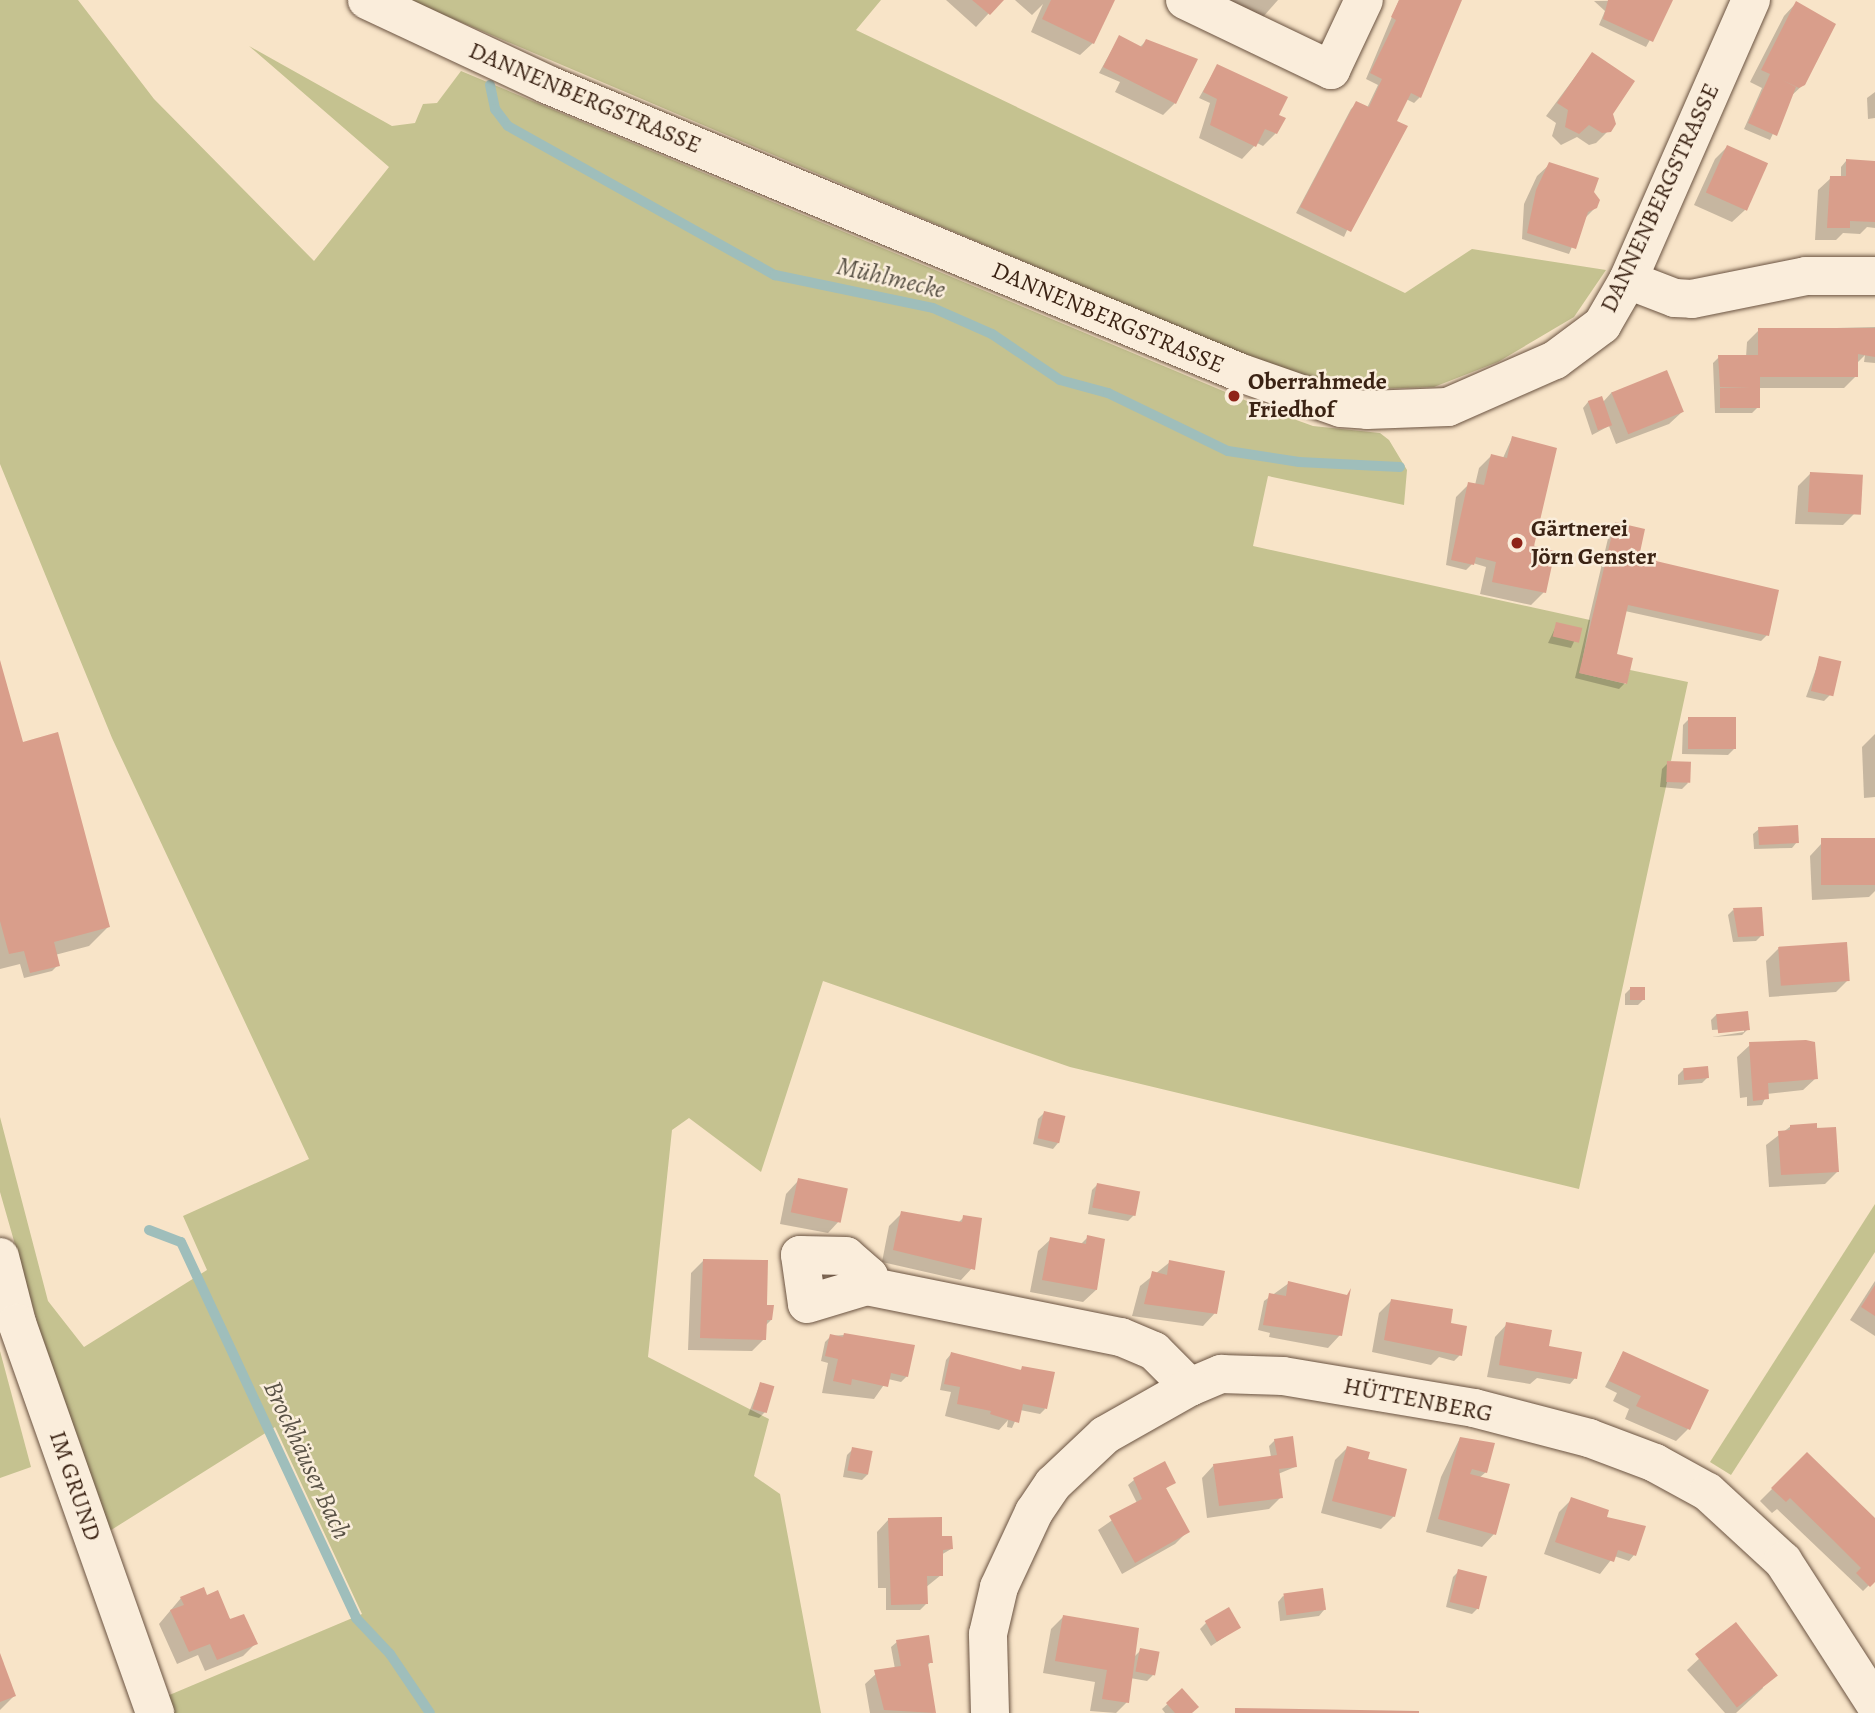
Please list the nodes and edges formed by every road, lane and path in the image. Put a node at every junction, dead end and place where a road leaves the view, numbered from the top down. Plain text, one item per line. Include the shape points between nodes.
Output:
1 (367, 0) edge
2 (1185, 0) edge
3 (1364, 0) edge
4 (1751, 0) edge
5 (1875, 276) edge
6 (1628, 280) junction
7 (0, 1257) edge
8 (867, 1286) dead end
9 (1190, 1387) junction
10 (1875, 1704) edge
11 (155, 1713) edge
12 (990, 1713) edge

1 - 6 street, DANNENBERGSTRASSE via 596,104 1241,373 1341,408 1448,407 1483,393 1555,360 1584,340 1602,325
2 - 3 street via 1331,70
4 - 6 street, DANNENBERGSTRASSE
5 - 6 street via 1806,276 1692,299 1675,298
7 - 11 street, IM GRUND via 17,1323
8 - 9 street via 1121,1337 1154,1350
9 - 10 street, HÜTTENBERG via 1221,1374 1295,1378 1474,1408 1589,1438 1655,1463 1708,1492 1783,1561
9 - 12 street, HÜTTENBERG via 1105,1435 1053,1484 1034,1511 999,1587 988,1634

